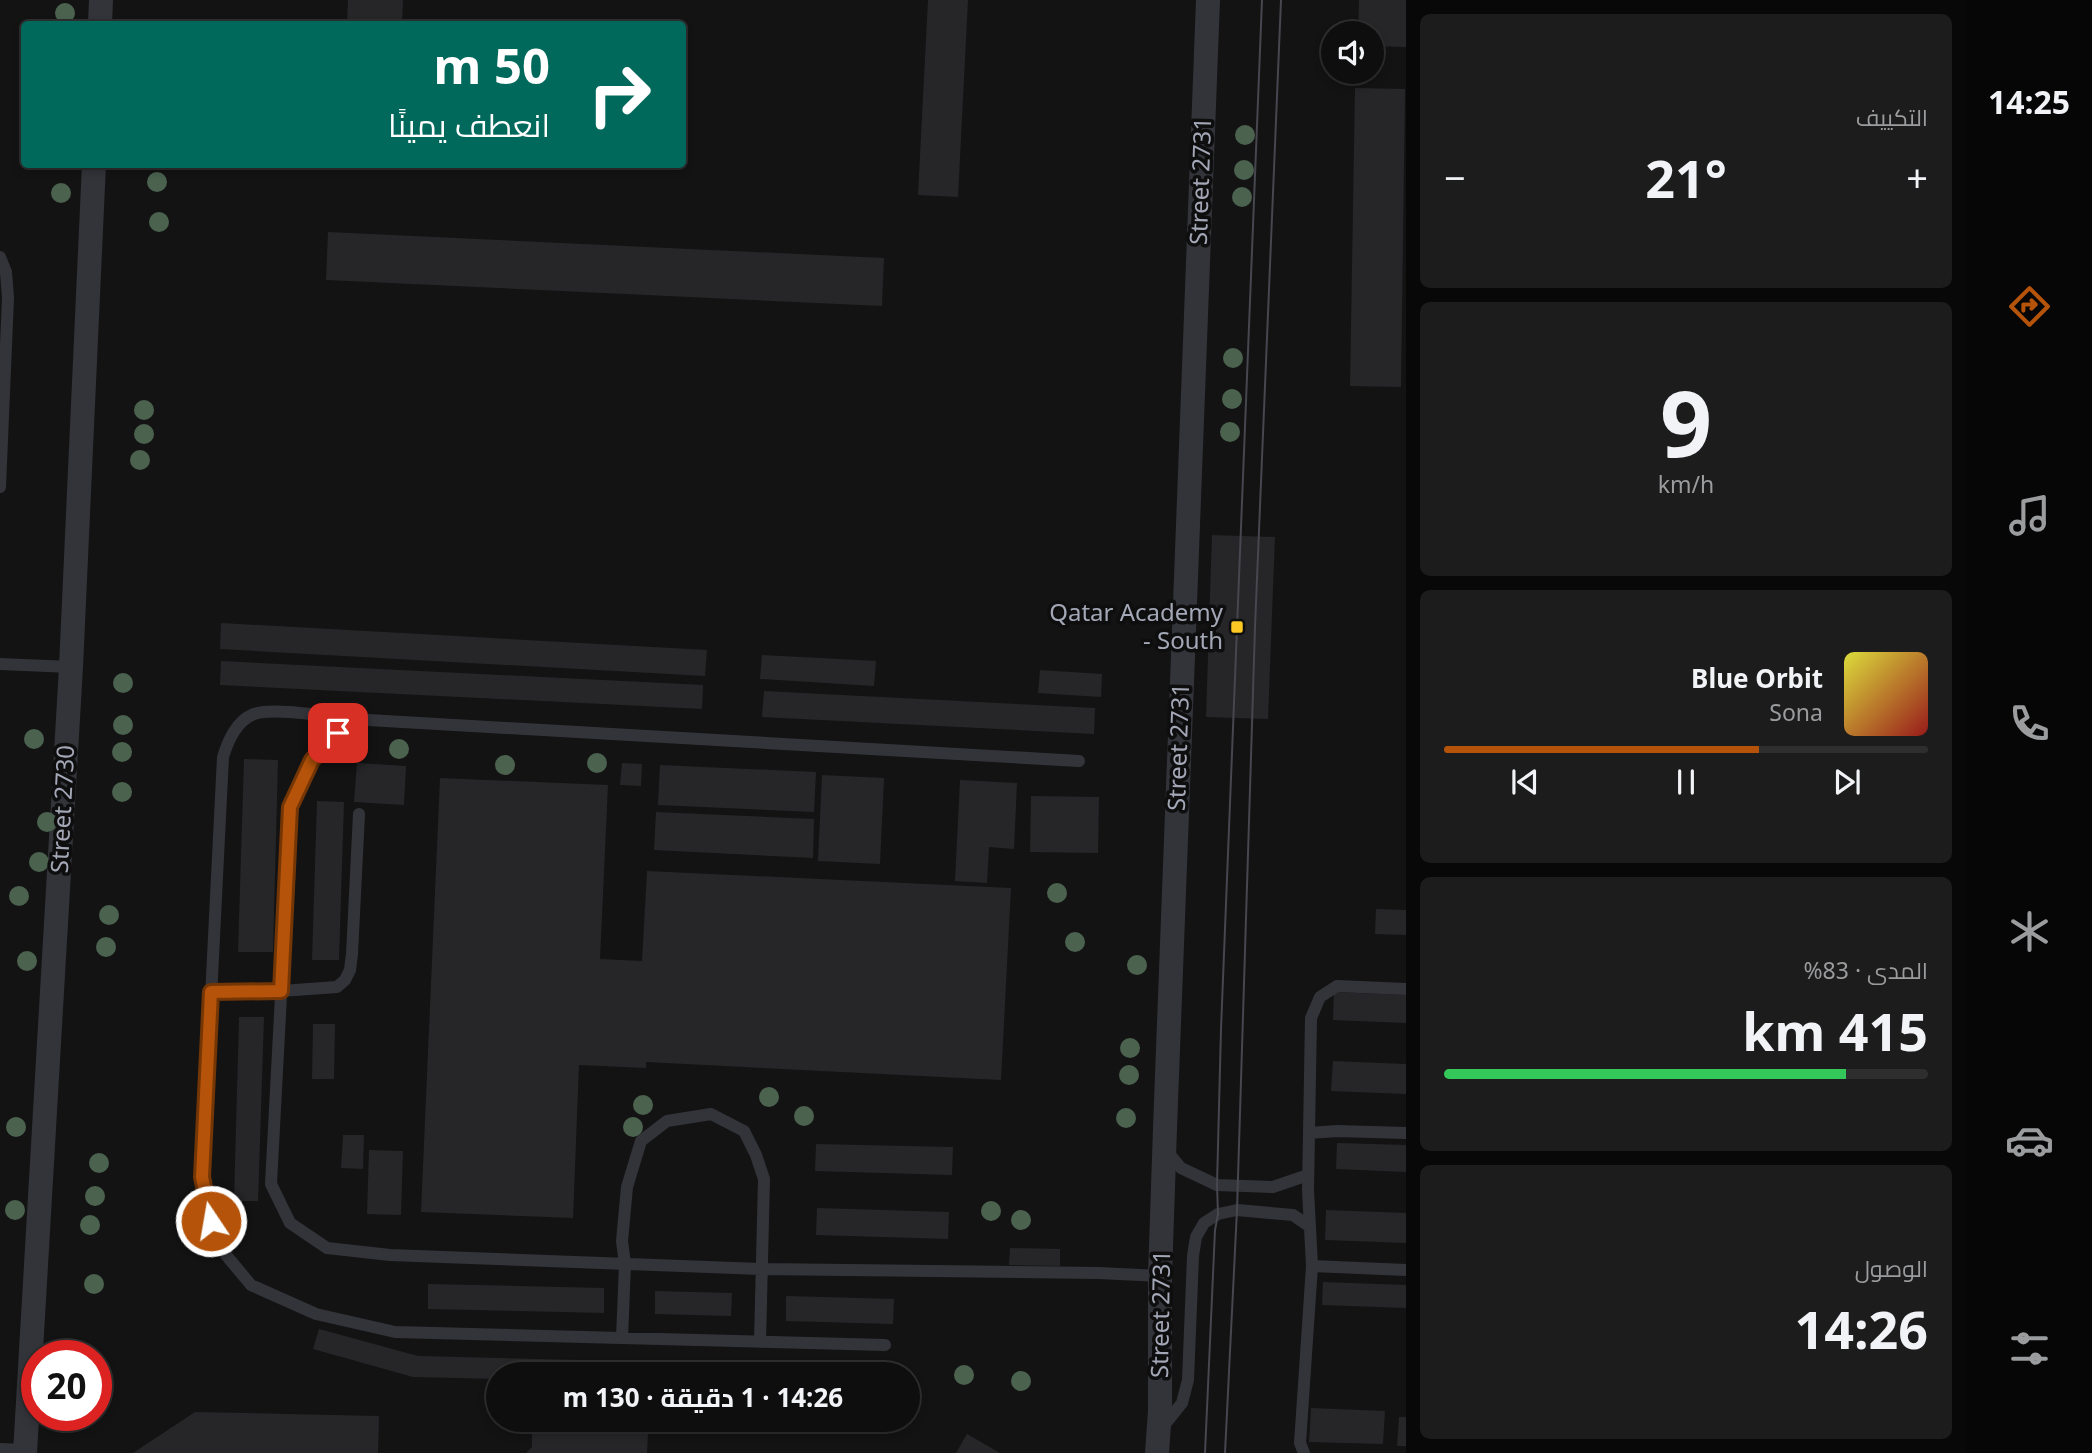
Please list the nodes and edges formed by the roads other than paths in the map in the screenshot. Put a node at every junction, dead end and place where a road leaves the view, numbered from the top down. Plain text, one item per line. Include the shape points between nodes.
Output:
1 (101, 0) edge
2 (1208, 0) edge
3 (100, 21) edge
4 (94, 168) edge
5 (0, 257) edge
6 (0, 487) edge
7 (0, 664) edge
8 (71, 667) junction
9 (351, 719) junction
10 (1079, 761) dead end
11 (359, 814) dead end
12 (1406, 989) edge
13 (281, 991) junction
14 (211, 992) junction
15 (1309, 1133) junction
16 (1406, 1133) edge
17 (1164, 1147) junction
18 (1308, 1175) junction
19 (1309, 1226) junction
20 (625, 1264) junction
21 (1312, 1266) junction
22 (761, 1269) junction
23 (1406, 1270) edge
24 (1160, 1276) junction
25 (622, 1338) junction
26 (760, 1342) junction
27 (886, 1345) dead end
28 (1157, 1443) edge
29 (0, 1449) edge
30 (25, 1452) edge
31 (1304, 1453) edge

1 - 3 street
2 - 17 street, Street 2731
4 - 8 street, Street 2730
5 - 6 lane via 8,298
7 - 8 lane
8 - 30 street, Street 2730
9 - 10 lane
9 - 13 lane via 312,760 290,807
9 - 14 lane via 291,712 253,715 231,734 223,757
11 - 13 lane via 350,970 337,987
12 - 15 lane via 1337,986 1320,997 1311,1018
13 - 14 lane
13 - 20 lane via 271,1184 290,1223 327,1248 390,1255
14 - 25 lane via 202,1177 216,1243 251,1285 316,1314 395,1332
15 - 16 lane
15 - 18 lane
17 - 18 lane via 1181,1168 1217,1185 1273,1187
17 - 24 street, Street 2731
18 - 19 lane
19 - 21 lane
19 - 28 lane via 1293,1215 1237,1210 1204,1223 1195,1237 1193,1256 1188,1380 1182,1404
20 - 22 lane
20 - 22 lane via 622,1241 627,1187 641,1141 667,1121 711,1114 744,1131 764,1179
20 - 25 lane
21 - 23 lane
21 - 31 lane via 1300,1443
22 - 24 lane
22 - 26 lane
24 - 28 street, Street 2731
25 - 26 lane
26 - 27 lane
29 - 30 lane

